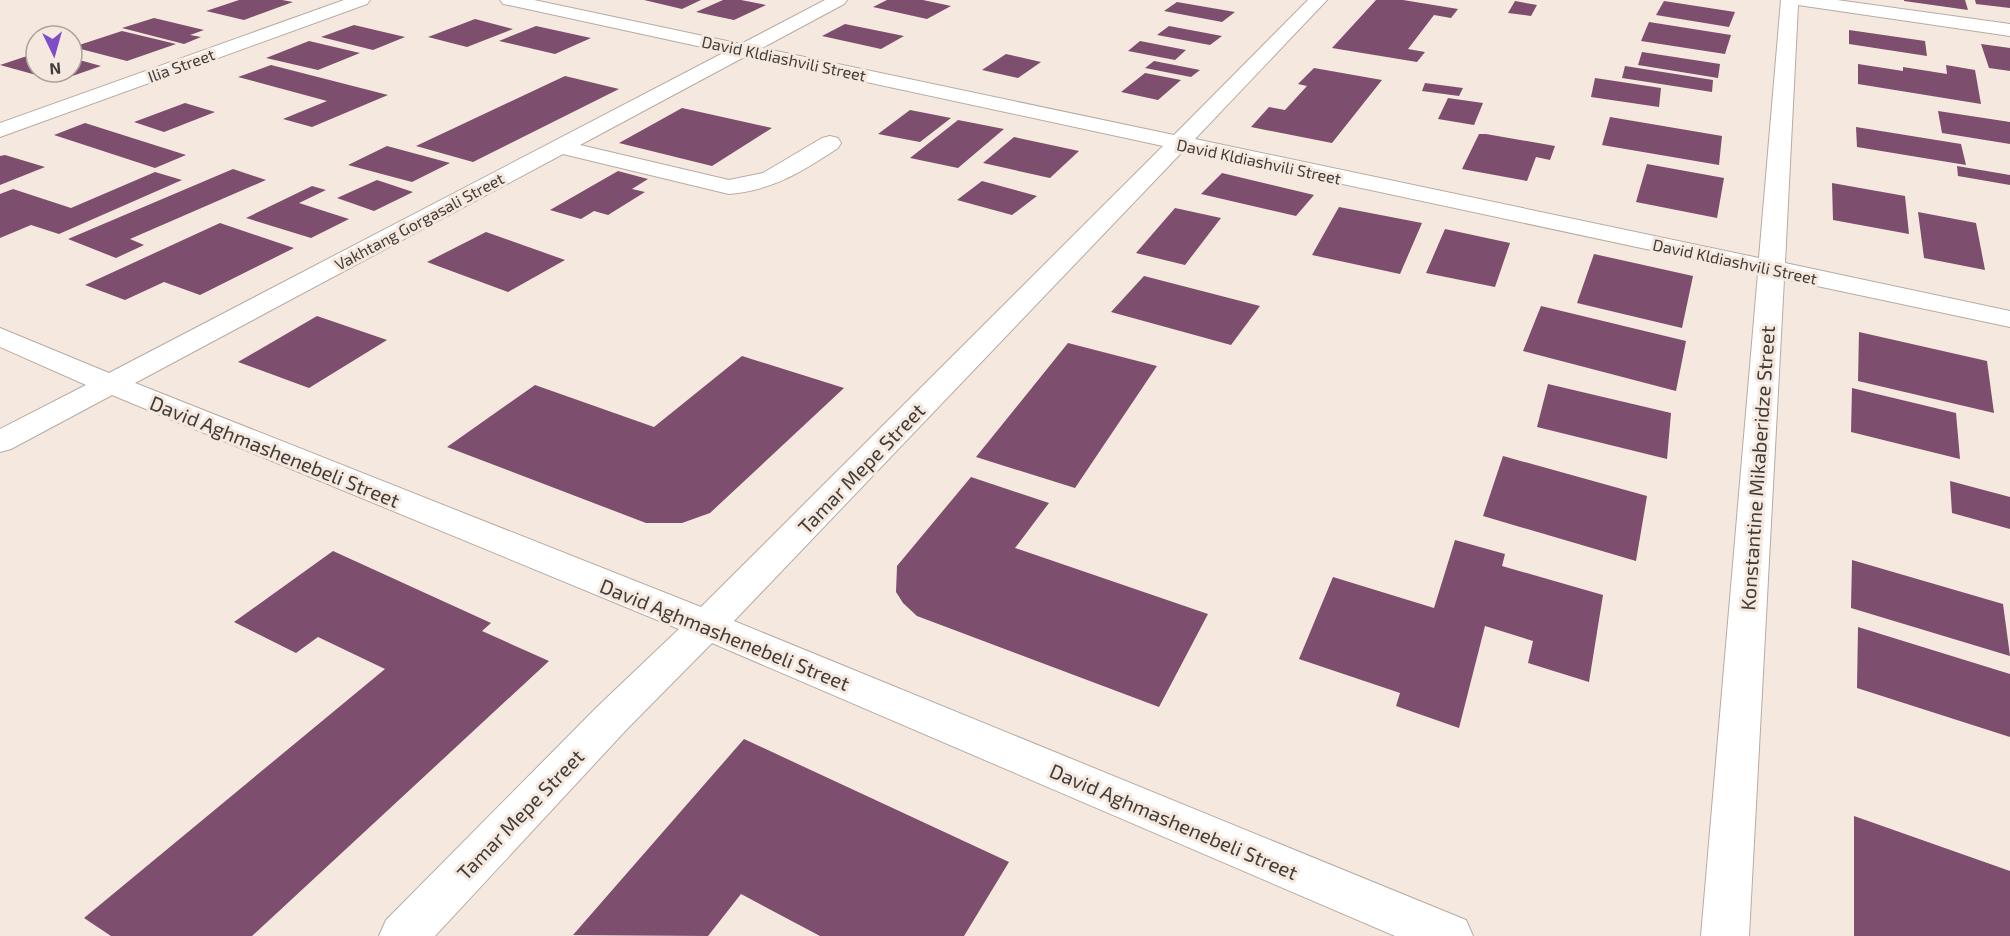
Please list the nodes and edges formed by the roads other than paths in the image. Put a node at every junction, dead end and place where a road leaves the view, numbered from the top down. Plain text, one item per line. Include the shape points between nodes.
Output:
1 (362, 0) edge
2 (509, 0) edge
3 (838, 0) edge
4 (1318, 0) edge
5 (1790, 0) edge
6 (1800, 0) edge
7 (2010, 30) edge
8 (744, 49) junction
9 (0, 130) edge
10 (830, 143) dead end
11 (1178, 143) junction
12 (560, 147) junction
13 (1771, 269) junction
14 (2010, 319) edge
15 (0, 337) edge
16 (110, 384) junction
17 (0, 442) edge
18 (707, 625) junction
19 (403, 936) edge
20 (1449, 936) edge
21 (1725, 936) edge

1 - 9 street, Ilia Street
2 - 8 street, David Kldiashvili Street
3 - 8 street, Vakhtang Gorgasali Street
4 - 11 street, Tamar Mepe Street
5 - 13 street, Konstantine Mikaberidze Street
6 - 7 street
8 - 11 street, David Kldiashvili Street
8 - 12 street, Vakhtang Gorgasali Street
10 - 12 street via 773,179 754,186 729,187
11 - 13 street, David Kldiashvili Street
11 - 18 street, Tamar Mepe Street
12 - 16 street, Vakhtang Gorgasali Street
13 - 14 street, David Kldiashvili Street
13 - 21 street, Konstantine Mikaberidze Street
15 - 16 street, David Aghmashenebeli Street
16 - 17 street, Vakhtang Gorgasali Street
16 - 18 street, David Aghmashenebeli Street
18 - 19 street, Tamar Mepe Street
18 - 20 street, David Aghmashenebeli Street

